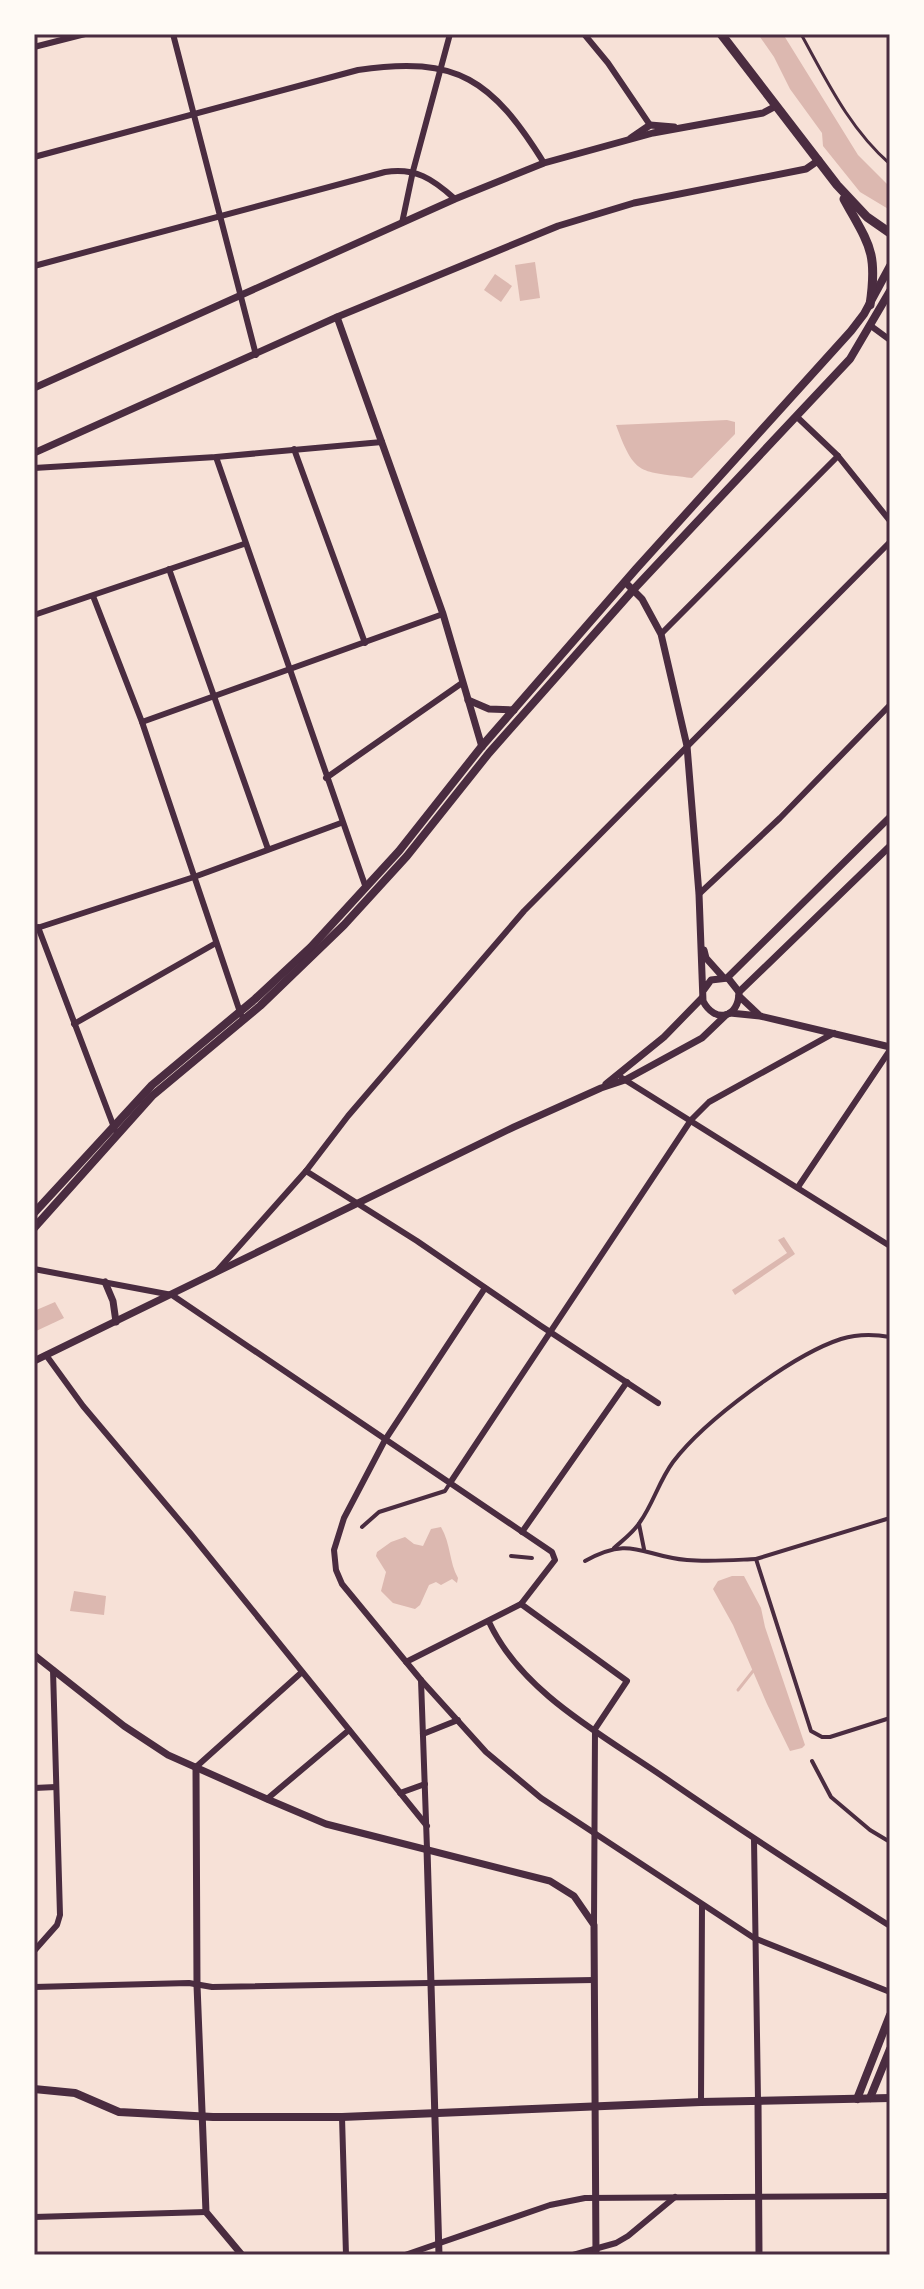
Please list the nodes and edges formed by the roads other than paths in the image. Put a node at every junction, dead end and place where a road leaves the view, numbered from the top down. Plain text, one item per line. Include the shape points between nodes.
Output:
1 (85, 34) edge
2 (173, 34) edge
3 (450, 34) edge
4 (584, 34) edge
5 (721, 34) edge
6 (801, 34) edge
7 (34, 47) edge
8 (442, 67) junction
9 (776, 106) junction
10 (194, 115) junction
11 (650, 125) junction
12 (681, 128) junction
13 (629, 139) junction
14 (34, 157) edge
15 (819, 160) junction
16 (544, 163) junction
17 (890, 164) edge
18 (413, 171) junction
19 (837, 185) junction
20 (455, 199) junction
21 (220, 216) junction
22 (402, 223) junction
23 (890, 233) edge
24 (34, 266) edge
25 (890, 266) edge
26 (890, 291) edge
27 (240, 294) junction
28 (870, 305) junction
29 (337, 317) junction
30 (871, 326) junction
31 (890, 340) edge
32 (256, 355) junction
33 (34, 388) edge
34 (796, 416) junction
35 (382, 442) junction
36 (294, 449) junction
37 (34, 453) edge
38 (838, 456) junction
39 (216, 457) junction
40 (34, 468) edge
41 (890, 521) edge
42 (890, 542) edge
43 (244, 544) junction
44 (169, 569) junction
45 (625, 582) junction
46 (634, 589) junction
47 (93, 596) junction
48 (443, 614) junction
49 (34, 615) edge
50 (661, 634) junction
51 (365, 643) junction
52 (288, 670) junction
53 (462, 683) junction
54 (214, 695) junction
55 (468, 700) junction
56 (890, 705) edge
57 (514, 710) junction
58 (142, 722) junction
59 (482, 746) junction
60 (687, 746) junction
61 (485, 758) junction
62 (326, 778) junction
63 (890, 817) edge
64 (341, 823) junction
65 (890, 846) edge
66 (268, 849) junction
67 (194, 877) junction
68 (368, 891) junction
69 (699, 894) junction
70 (36, 928) edge
71 (700, 936) junction
72 (216, 943) junction
73 (725, 978) junction
74 (702, 994) junction
75 (739, 994) junction
76 (239, 1012) junction
77 (728, 1014) junction
78 (760, 1016) junction
79 (244, 1021) junction
80 (74, 1024) junction
81 (834, 1033) junction
82 (890, 1049) edge
83 (647, 1051) junction
84 (658, 1063) junction
85 (622, 1077) junction
86 (691, 1120) junction
87 (115, 1129) junction
88 (306, 1171) junction
89 (798, 1187) junction
90 (357, 1203) junction
91 (34, 1213) edge
92 (34, 1228) edge
93 (890, 1246) edge
94 (34, 1269) edge
95 (217, 1271) junction
96 (105, 1282) junction
97 (485, 1288) junction
98 (172, 1295) junction
99 (116, 1322) junction
100 (549, 1332) junction
101 (890, 1337) edge
102 (46, 1355) junction
103 (34, 1361) edge
104 (627, 1382) junction
105 (658, 1403) dead end
106 (385, 1440) junction
107 (450, 1483) junction
108 (890, 1518) edge
109 (639, 1524) junction
110 (362, 1527) dead end
111 (522, 1532) junction
112 (614, 1548) junction
113 (645, 1551) junction
114 (511, 1556) dead end
115 (532, 1558) dead end
116 (756, 1559) junction
117 (585, 1561) dead end
118 (521, 1604) junction
119 (489, 1622) junction
120 (34, 1655) edge
121 (406, 1662) junction
122 (53, 1670) junction
123 (302, 1672) junction
124 (421, 1680) junction
125 (890, 1718) edge
126 (458, 1720) junction
127 (595, 1729) junction
128 (349, 1730) junction
129 (423, 1734) junction
130 (812, 1761) dead end
131 (196, 1767) junction
132 (425, 1784) junction
133 (56, 1787) junction
134 (34, 1788) edge
135 (400, 1793) junction
136 (267, 1799) junction
137 (427, 1826) junction
138 (594, 1834) junction
139 (754, 1839) junction
140 (890, 1842) edge
141 (427, 1849) junction
142 (702, 1905) junction
143 (594, 1925) junction
144 (890, 1926) edge
145 (754, 1938) junction
146 (35, 1947) edge
147 (594, 1980) junction
148 (433, 1983) junction
149 (197, 1985) junction
150 (34, 1987) edge
151 (890, 1992) edge
152 (890, 2015) edge
153 (890, 2049) edge
154 (34, 2089) edge
155 (870, 2098) junction
156 (890, 2098) edge
157 (857, 2099) junction
158 (758, 2100) junction
159 (701, 2102) junction
160 (595, 2106) junction
161 (436, 2114) junction
162 (201, 2116) junction
163 (342, 2117) junction
164 (890, 2196) edge
165 (675, 2197) junction
166 (759, 2197) junction
167 (596, 2198) junction
168 (206, 2212) junction
169 (34, 2217) edge
170 (439, 2244) junction
171 (596, 2252) edge
172 (242, 2255) edge
173 (346, 2255) edge
174 (405, 2255) edge
175 (439, 2255) edge
176 (573, 2255) edge
177 (759, 2255) edge

1 - 7 street
2 - 10 street
3 - 8 street
4 - 11 street
5 - 9 main road
6 - 17 lane via 843,111
8 - 10 street via 393,64 358,70
8 - 16 street via 473,80 494,97
8 - 18 street
9 - 12 street
9 - 15 main road
10 - 14 street
10 - 21 street
11 - 12 street
11 - 13 street
12 - 13 street
13 - 16 street
15 - 19 main road
15 - 29 street via 806,169 598,212
16 - 20 street
18 - 20 street
18 - 21 street via 385,172
18 - 22 street
19 - 23 main road
19 - 28 main road via 872,251
20 - 22 street
21 - 24 street
21 - 27 street
22 - 27 street
25 - 28 main road
26 - 30 main road
27 - 32 street
27 - 33 street
28 - 45 main road
29 - 32 street
29 - 35 street
30 - 31 street
30 - 34 main road via 850,359
32 - 37 street
34 - 38 street
34 - 46 main road
35 - 36 street
35 - 48 street
36 - 39 street
36 - 51 street
38 - 41 street
38 - 50 street
39 - 40 street
39 - 43 street
42 - 60 street
43 - 44 street
43 - 52 street
44 - 47 street
44 - 54 street
45 - 46 street
45 - 57 main road
46 - 50 street
46 - 61 main road
47 - 49 street
47 - 58 street
48 - 51 street
48 - 53 street
50 - 60 street
51 - 52 street
52 - 54 street
52 - 62 street
53 - 55 street
53 - 62 street
54 - 58 street
54 - 66 street
55 - 57 street via 489,709
55 - 59 street
56 - 69 street
57 - 59 main road
58 - 67 street
59 - 61 street
59 - 68 main road
60 - 69 street
60 - 88 street via 524,911
61 - 68 main road via 407,856
62 - 64 street
63 - 73 street
64 - 66 street
64 - 68 street
65 - 75 street
66 - 67 street
67 - 70 street
67 - 72 street
68 - 76 main road
68 - 79 main road via 309,960
69 - 71 street
70 - 80 street
71 - 73 street via 706,958
71 - 74 street
72 - 76 street
72 - 80 street
73 - 74 street via 711,980
73 - 75 street
74 - 77 street via 712,1012
74 - 83 street
75 - 77 street
75 - 78 street
76 - 79 street
76 - 87 main road via 152,1085
77 - 78 street
77 - 84 street via 702,1038
78 - 81 street
79 - 87 main road
80 - 87 street
81 - 82 street
81 - 86 street via 709,1102
82 - 89 street
83 - 84 street
83 - 85 street
84 - 85 street
85 - 86 street
85 - 90 street
86 - 89 street
86 - 100 street
87 - 91 main road
87 - 92 main road
88 - 90 street
88 - 95 street
89 - 93 street
90 - 95 street
90 - 97 street
94 - 96 street
95 - 98 street
96 - 98 street
96 - 99 street
97 - 100 street
97 - 106 street
98 - 99 street
98 - 106 street
99 - 102 street
100 - 104 street
100 - 107 street
101 - 109 street via 861,1335 819,1348 738,1402 670,1465
102 - 103 street
102 - 123 street
104 - 105 street
104 - 111 street
106 - 107 street
106 - 121 street via 344,1518 334,1550 342,1584
107 - 110 street via 445,1491 379,1512
107 - 111 street
108 - 116 street
109 - 112 street
109 - 113 street
111 - 118 street via 552,1552 555,1560
112 - 113 street
112 - 117 street
113 - 116 street via 689,1560
114 - 115 street
116 - 125 street via 811,1731 830,1737
118 - 119 street
118 - 127 street via 627,1681
119 - 121 street
119 - 127 street via 518,1666
120 - 122 street
121 - 124 street
122 - 131 street via 144,1740
122 - 133 street
123 - 128 street
123 - 131 street
124 - 126 street
124 - 129 street
126 - 129 street
126 - 138 street via 515,1779
127 - 138 street
127 - 139 street
128 - 135 street
128 - 136 street
129 - 132 street
130 - 140 street via 831,1797
131 - 136 street
131 - 149 street
132 - 135 street
132 - 137 street
133 - 134 street
133 - 146 street via 60,1915
135 - 137 street
136 - 141 street via 326,1824
137 - 141 street
138 - 142 street
138 - 143 street
139 - 144 street
139 - 145 street
141 - 143 street via 550,1881 574,1896
141 - 148 street
142 - 145 street
142 - 159 street
143 - 147 street
145 - 151 street
145 - 158 street
147 - 148 street
147 - 160 street
148 - 149 street
148 - 161 street
149 - 150 street
149 - 162 street
152 - 157 main road
153 - 155 main road
154 - 162 main road via 75,2093 119,2112
155 - 156 main road
155 - 157 main road
157 - 158 main road
158 - 159 main road
158 - 166 street
159 - 160 main road
160 - 161 main road
160 - 167 street
161 - 163 main road
161 - 170 street
162 - 163 main road
162 - 168 street
163 - 173 street
164 - 166 street
165 - 166 street
165 - 167 street
165 - 171 street via 628,2236
166 - 177 street
167 - 170 street via 550,2205
167 - 171 street
168 - 169 street
168 - 172 street
170 - 174 street
170 - 175 street
171 - 176 street

